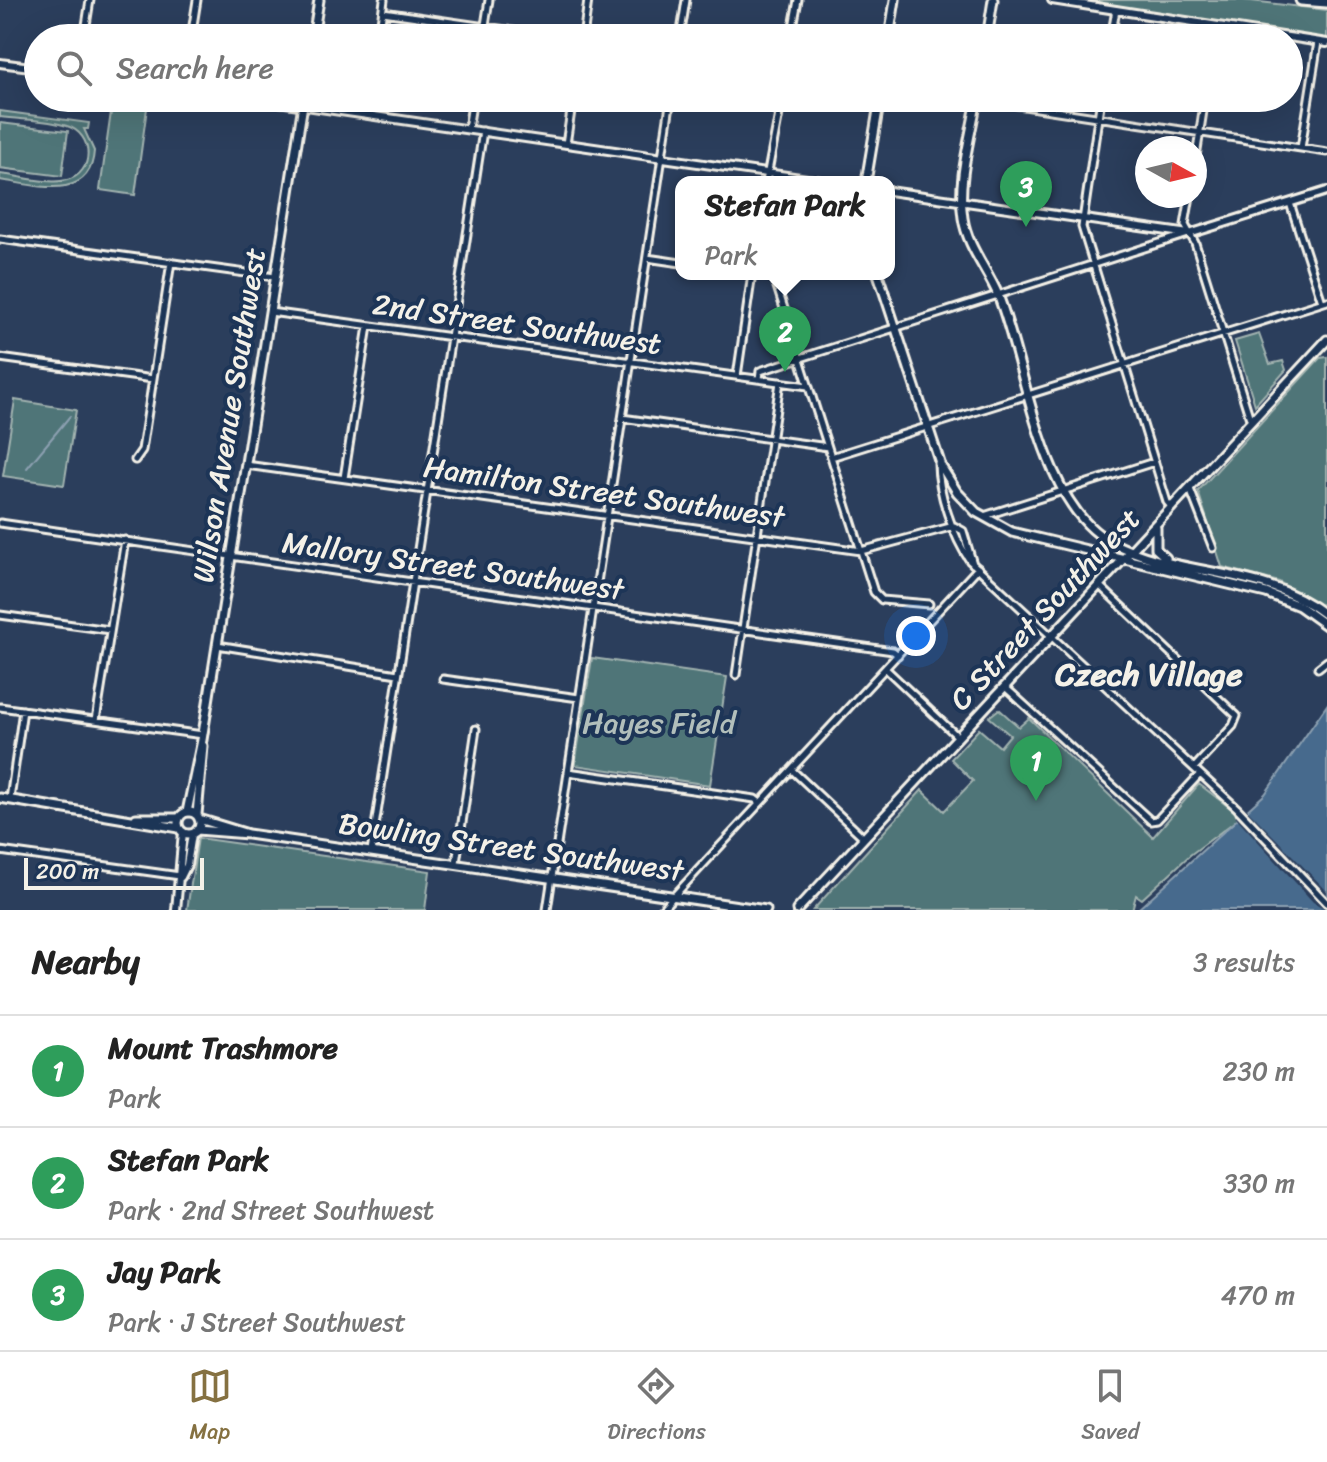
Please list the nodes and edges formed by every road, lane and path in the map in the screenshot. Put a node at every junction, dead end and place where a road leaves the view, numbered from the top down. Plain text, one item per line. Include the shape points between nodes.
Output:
1 (90, 0) edge
2 (197, 0) edge
3 (319, 0) edge
4 (384, 0) edge
5 (489, 0) edge
6 (588, 0) edge
7 (686, 0) edge
8 (798, 0) edge
9 (895, 0) edge
10 (993, 0) edge
11 (1052, 0) edge
12 (1301, 0) edge
13 (1327, 2) edge
14 (1116, 10) junction
15 (383, 12) junction
16 (86, 24) edge
17 (193, 24) edge
18 (315, 24) edge
19 (381, 24) edge
20 (470, 24) edge
21 (484, 24) edge
22 (585, 24) edge
23 (682, 24) edge
24 (794, 24) edge
25 (891, 24) edge
26 (989, 24) edge
27 (1114, 24) edge
28 (1204, 24) edge
29 (1303, 40) edge
30 (1318, 42) junction
31 (1327, 43) edge
32 (0, 63) edge
33 (24, 66) edge
34 (301, 112) edge
35 (356, 112) edge
36 (471, 112) edge
37 (571, 112) edge
38 (669, 112) edge
39 (779, 112) edge
40 (878, 112) edge
41 (975, 112) edge
42 (1066, 112) edge
43 (1099, 112) edge
44 (1203, 112) edge
45 (366, 114) joint
46 (1098, 117) junction
47 (468, 129) junction
48 (483, 131) junction
49 (1199, 133) junction
50 (1199, 136) edge
51 (566, 144) junction
52 (1301, 148) junction
53 (1327, 152) edge
54 (662, 158) junction
55 (768, 173) junction
56 (767, 176) edge
57 (788, 176) edge
58 (867, 176) edge
59 (1327, 191) edge
60 (895, 192) edge
61 (962, 201) junction
62 (1290, 203) junction
63 (1188, 208) edge
64 (1083, 220) junction
65 (1186, 234) junction
66 (0, 239) edge
67 (647, 258) junction
68 (171, 262) junction
69 (675, 262) edge
70 (1093, 266) junction
71 (275, 277) junction
72 (753, 280) edge
73 (775, 280) edge
74 (880, 280) edge
75 (998, 296) junction
76 (1325, 301) edge
77 (270, 312) junction
78 (368, 326) junction
79 (895, 328) junction
80 (1224, 333) junction
81 (451, 337) junction
82 (1325, 346) edge
83 (0, 358) edge
84 (800, 358) junction
85 (631, 362) junction
86 (1124, 365) junction
87 (737, 376) junction
88 (153, 379) junction
89 (759, 379) junction
90 (780, 382) junction
91 (808, 386) junction
92 (1029, 395) junction
93 (622, 418) junction
94 (1251, 423) junction
95 (927, 428) junction
96 (771, 440) junction
97 (828, 447) junction
98 (831, 457) junction
99 (938, 457) junction
100 (135, 460) dead end
101 (1154, 462) junction
102 (246, 465) junction
103 (344, 478) junction
104 (1190, 489) junction
105 (427, 490) junction
106 (1061, 492) junction
107 (1173, 509) junction
108 (607, 515) junction
109 (982, 517) junction
110 (0, 523) edge
111 (954, 526) junction
112 (1157, 526) junction
113 (757, 535) junction
114 (125, 540) junction
115 (1213, 548) dead end
116 (861, 551) junction
117 (1134, 551) junction
118 (231, 556) junction
119 (1126, 559) junction
120 (1171, 561) junction
121 (976, 566) junction
122 (412, 581) junction
123 (1100, 586) junction
124 (929, 604) dead end
125 (593, 608) junction
126 (0, 615) edge
127 (1327, 616) edge
128 (1327, 626) edge
129 (110, 630) junction
130 (744, 630) junction
131 (1052, 636) junction
132 (217, 645) junction
133 (898, 655) junction
134 (1327, 661) edge
135 (1318, 668) dead end
136 (886, 669) junction
137 (398, 674) junction
138 (736, 675) dead end
139 (443, 679) dead end
140 (1005, 687) junction
141 (579, 698) junction
142 (0, 707) edge
143 (23, 710) junction
144 (96, 720) junction
145 (476, 729) dead end
146 (203, 737) junction
147 (958, 737) junction
148 (1194, 768) junction
149 (792, 770) junction
150 (568, 772) junction
151 (1200, 774) junction
152 (0, 798) edge
153 (10, 799) junction
154 (760, 803) junction
155 (183, 815) junction
156 (198, 817) junction
157 (134, 818) junction
158 (181, 830) junction
159 (195, 832) junction
160 (248, 834) junction
161 (864, 838) junction
162 (0, 851) edge
163 (371, 852) junction
164 (456, 863) junction
165 (181, 877) junction
166 (551, 877) junction
167 (675, 895) junction
168 (1327, 903) edge
169 (176, 910) edge
170 (547, 910) edge
171 (661, 910) edge
172 (766, 910) edge
173 (797, 910) edge

1 - 16 street
2 - 17 street
3 - 18 main road
4 - 15 street
5 - 21 street
6 - 22 street
7 - 23 street
8 - 24 street
9 - 25 main road
10 - 26 main road
11 - 14 street
12 - 13 highway
14 - 27 street
14 - 28 street
15 - 19 street
15 - 20 street
29 - 30 street
30 - 31 street
30 - 52 street
32 - 33 street
34 - 71 main road, Wilson Avenue Southwest
35 - 45 street
36 - 47 street
37 - 51 street
38 - 54 street
39 - 55 street
40 - 58 main road
41 - 61 main road
42 - 46 street
43 - 46 street
44 - 49 street
45 - 47 street
46 - 49 street
46 - 64 street
47 - 48 street
48 - 51 street
48 - 81 street
49 - 50 street
49 - 52 street
51 - 54 street
52 - 53 street
54 - 55 street
54 - 67 street
55 - 56 street
55 - 57 street
59 - 62 street
60 - 61 street
61 - 64 street
61 - 75 main road via 965,227
62 - 65 street
62 - 76 street
63 - 65 street
64 - 65 street
64 - 70 street
65 - 70 street
65 - 80 street
66 - 68 street
67 - 69 street
67 - 85 street
68 - 71 street
68 - 88 street
70 - 75 street
70 - 86 street
71 - 77 main road, Wilson Avenue Southwest
72 - 87 street
73 - 84 street
74 - 79 main road
75 - 79 street
75 - 92 main road
76 - 80 street
77 - 78 street, 2nd Street Southwest
77 - 102 main road, Wilson Avenue Southwest
78 - 81 street, 2nd Street Southwest
78 - 103 street
79 - 84 street
79 - 95 main road
80 - 86 street
80 - 94 street
81 - 85 street, 2nd Street Southwest
81 - 105 street
82 - 94 main road, C Street Southwest
83 - 88 street
84 - 89 street via 760,371
84 - 91 street
85 - 87 street, 2nd Street Southwest
85 - 93 street
86 - 92 street
86 - 101 street
87 - 89 street, 2nd Street Southwest
88 - 100 street via 142,450
89 - 90 street, 2nd Street Southwest
90 - 91 street, 2nd Street Southwest
90 - 96 street
91 - 97 street
92 - 95 street
92 - 106 main road
93 - 96 street
93 - 108 street
94 - 104 main road, C Street Southwest
95 - 98 street
95 - 99 main road
96 - 97 street
96 - 113 street
97 - 98 street
98 - 116 street
99 - 109 main road via 957,492
99 - 111 street via 938,475
101 - 106 street
101 - 107 street
102 - 103 street, Hamilton Street Southwest
102 - 118 main road, Wilson Avenue Southwest
103 - 105 street, Hamilton Street Southwest
104 - 107 main road, C Street Southwest
104 - 115 street
105 - 108 street, Hamilton Street Southwest
105 - 122 street
106 - 109 street
106 - 117 main road via 1092,530
107 - 112 main road, C Street Southwest
108 - 113 street, Hamilton Street Southwest
108 - 125 street
109 - 119 main road via 1023,536
110 - 114 street, Mallory Street Southwest
111 - 116 street, Hamilton Street Southwest
111 - 121 street
112 - 117 main road, C Street Southwest
112 - 120 main road via 1156,549
113 - 116 street, Hamilton Street Southwest
113 - 130 street
114 - 118 street, Mallory Street Southwest
114 - 129 street
116 - 124 street via 877,598
117 - 119 main road, C Street Southwest
117 - 120 main road
118 - 122 street, Mallory Street Southwest
118 - 132 main road, Wilson Avenue Southwest
119 - 123 main road, C Street Southwest
119 - 128 main road via 1277,597
120 - 127 main road via 1271,584
121 - 131 street
121 - 133 street
122 - 125 street, Mallory Street Southwest
122 - 137 street
123 - 131 main road, C Street Southwest
123 - 148 street via 1237,716
125 - 130 street, Mallory Street Southwest
125 - 141 street
126 - 129 street
129 - 144 street
130 - 133 street, Mallory Street Southwest
130 - 138 street
131 - 140 main road, C Street Southwest
131 - 148 street
132 - 137 street
132 - 146 main road, Wilson Avenue Southwest
133 - 136 street
134 - 135 street
136 - 147 street
136 - 149 street
137 - 163 street
139 - 141 street
140 - 147 main road, C Street Southwest
140 - 151 street via 1153,822
141 - 150 street
142 - 143 street
143 - 144 street
143 - 153 street
144 - 146 street
145 - 164 street
146 - 155 main road, Wilson Avenue Southwest
146 - 156 main road, Wilson Avenue Southwest
147 - 161 main road, C Street Southwest
148 - 151 street
149 - 154 street
149 - 161 street
150 - 154 street
150 - 166 street
151 - 168 street
152 - 153 main road
153 - 157 main road
154 - 167 street
155 - 156 main road, Bowling Street Southwest
155 - 157 main road
155 - 158 main road, Wilson Avenue Southwest
156 - 159 main road, Wilson Avenue Southwest
156 - 160 main road, Bowling Street Southwest
157 - 158 main road
158 - 159 main road, Bowling Street Southwest
158 - 165 street
159 - 160 main road, Bowling Street Southwest
159 - 165 street
160 - 163 main road, Bowling Street Southwest
161 - 173 main road, C Street Southwest
162 - 165 street
163 - 164 main road, Bowling Street Southwest
164 - 166 main road, Bowling Street Southwest
165 - 169 street
166 - 167 main road, Bowling Street Southwest
166 - 170 street
167 - 171 street
167 - 172 main road, Bowling Street Southwest

